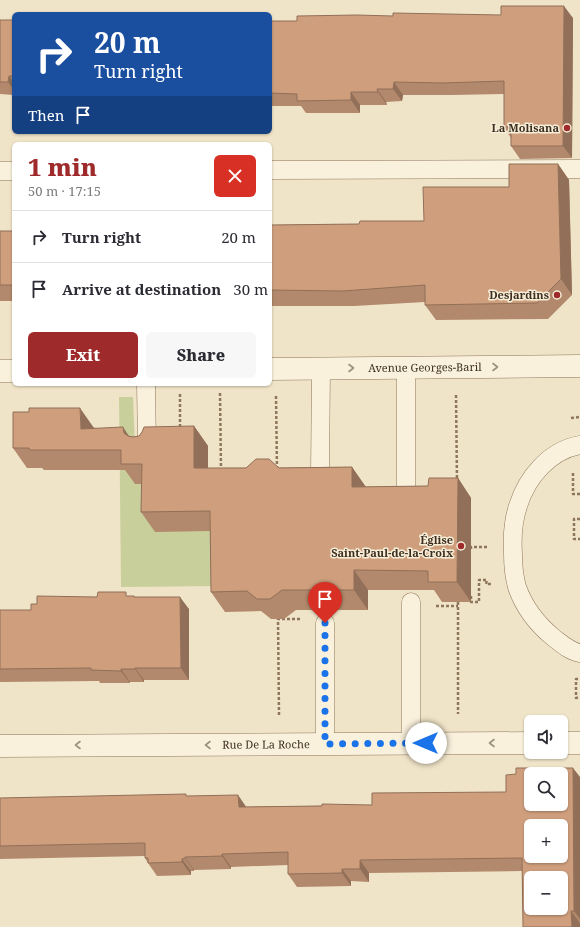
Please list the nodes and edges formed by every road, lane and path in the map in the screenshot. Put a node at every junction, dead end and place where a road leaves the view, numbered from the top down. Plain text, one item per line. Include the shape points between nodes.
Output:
1 (580, 169) edge
2 (272, 170) edge
3 (0, 171) edge
4 (12, 171) edge
5 (580, 366) edge
6 (406, 368) junction
7 (272, 369) edge
8 (321, 369) junction
9 (0, 371) edge
10 (12, 371) edge
11 (146, 386) edge
12 (456, 392) dead end
13 (220, 393) dead end
14 (276, 393) dead end
15 (180, 394) dead end
16 (580, 417) edge
17 (571, 418) dead end
18 (180, 431) edge
19 (580, 445) edge
20 (147, 446) edge
21 (578, 471) dead end
22 (221, 472) edge
23 (277, 472) edge
24 (320, 474) edge
25 (457, 484) edge
26 (406, 493) edge
27 (580, 494) edge
28 (580, 519) edge
29 (580, 539) edge
30 (485, 547) dead end
31 (471, 555) dead end
32 (493, 584) dead end
33 (471, 594) dead end
34 (411, 602) dead end
35 (458, 602) edge
36 (278, 619) dead end
37 (325, 623) dead end
38 (580, 653) edge
39 (580, 679) edge
40 (580, 697) edge
41 (458, 714) dead end
42 (279, 715) dead end
43 (411, 743) junction
44 (524, 743) edge
45 (568, 743) edge
46 (580, 743) edge
47 (325, 744) junction
48 (0, 746) edge

1 - 2 lane
3 - 4 lane
6 -> 5 street, Avenue Georges-Baril
8 -> 6 street, Avenue Georges-Baril
6 - 26 lane
7 - 8 street, Avenue Georges-Baril
8 - 24 lane
9 - 10 street
11 - 20 lane
12 - 25 path
13 - 22 path
14 - 23 path
15 - 18 path
16 - 17 path
19 - 38 lane via 565,448 557,453 540,468 527,486 515,518 513,546 517,587 528,609 552,637
21 - 27 path via 573,472 573,494
28 - 29 path via 574,519 574,539
30 - 31 path via 471,547
32 - 33 path via 486,584 487,580 480,580 479,602 471,602
34 - 43 lane
35 - 41 path
36 - 42 path
37 - 47 lane
39 - 40 path via 576,680 576,698
44 -> 43 street, Rue De La Roche
43 - 47 street, Rue De La Roche
45 - 46 street
47 -> 48 street, Rue De La Roche

